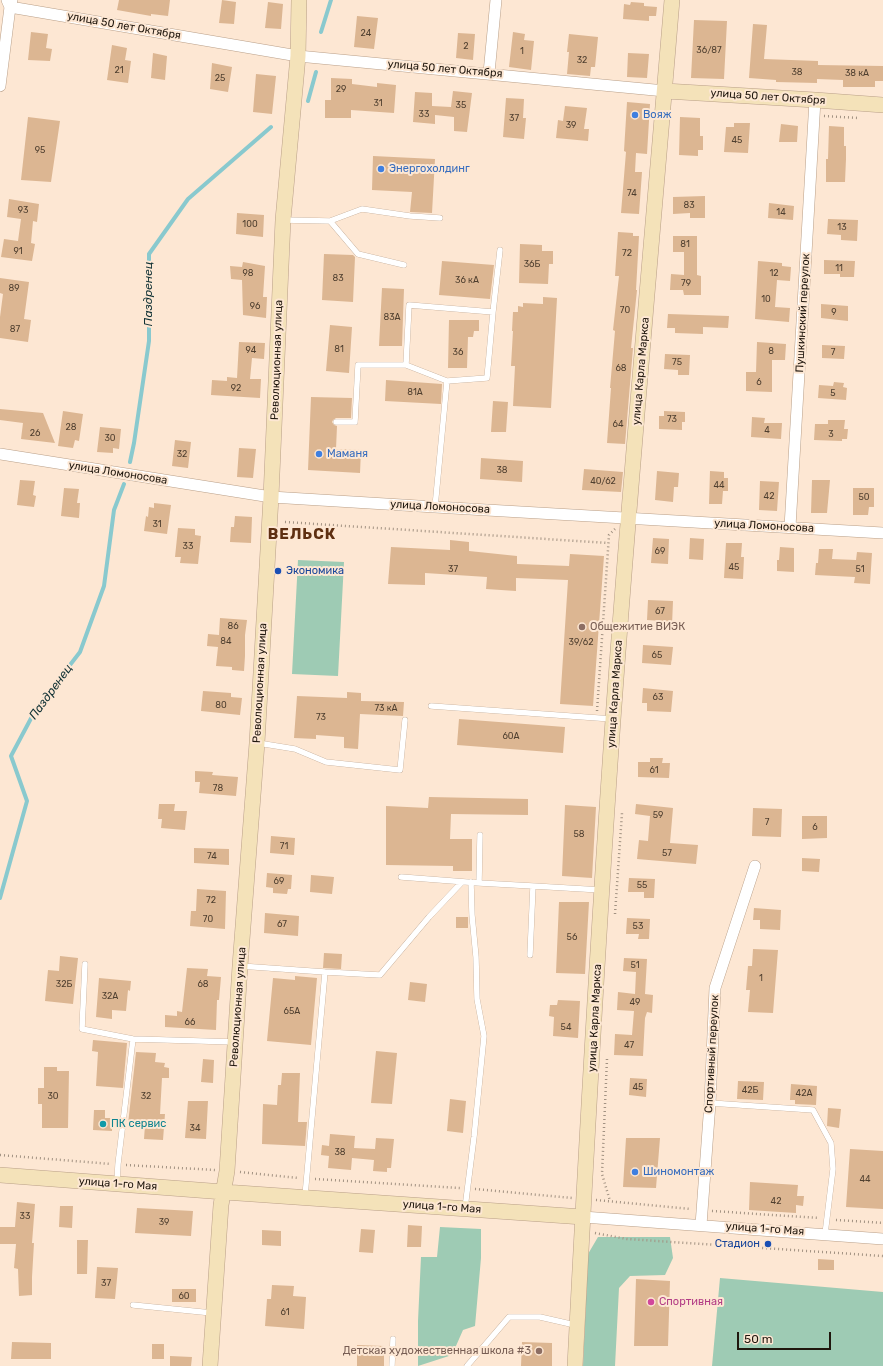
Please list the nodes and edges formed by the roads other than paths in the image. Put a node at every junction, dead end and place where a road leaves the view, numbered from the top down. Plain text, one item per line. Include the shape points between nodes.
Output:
1 (299, 0) edge
2 (496, 0) edge
3 (672, 0) edge
4 (10, 2) edge
5 (298, 56) junction
6 (490, 73) junction
7 (0, 86) edge
8 (664, 91) junction
9 (815, 100) junction
10 (883, 106) edge
11 (440, 218) dead end
12 (283, 220) junction
13 (330, 221) junction
14 (500, 250) dead end
15 (404, 265) dead end
16 (493, 312) junction
17 (406, 365) junction
18 (447, 381) junction
19 (336, 422) dead end
20 (0, 454) edge
21 (271, 497) junction
22 (435, 508) junction
23 (628, 518) junction
24 (790, 527) junction
25 (883, 532) edge
26 (431, 706) dead end
27 (613, 719) junction
28 (405, 720) dead end
29 (257, 743) junction
30 (480, 835) dead end
31 (755, 866) dead end
32 (401, 877) dead end
33 (462, 882) junction
34 (471, 882) junction
35 (479, 883) junction
36 (533, 886) junction
37 (602, 890) junction
38 (530, 955) dead end
39 (85, 964) dead end
40 (240, 966) junction
41 (325, 972) junction
42 (133, 1039) junction
43 (236, 1042) junction
44 (710, 1103) junction
45 (0, 1175) edge
46 (117, 1184) junction
47 (224, 1192) junction
48 (305, 1197) junction
49 (465, 1208) junction
50 (583, 1216) junction
51 (701, 1225) junction
52 (825, 1234) junction
53 (883, 1239) edge
54 (133, 1305) dead end
55 (215, 1313) junction
56 (577, 1325) junction
57 (393, 1339) dead end
58 (210, 1366) edge
59 (392, 1366) edge
60 (467, 1366) edge
61 (575, 1366) edge

1 - 5 main road, Революционная улица
2 - 6 street
3 - 8 main road, улица Карла Маркса
4 - 5 street, улица 50 лет Октября
4 - 7 street
5 - 6 street, улица 50 лет Октября
5 - 12 main road, Революционная улица
6 - 8 street, улица 50 лет Октября
8 - 9 main road, улица 50 лет Октября
8 - 23 main road, улица Карла Маркса
9 - 10 main road, улица 50 лет Октября
9 - 24 street, Пушкинский переулок
11 - 13 lane via 362,209
12 - 13 lane
12 - 21 main road, Революционная улица
13 - 15 lane via 358,254
14 - 16 lane
16 - 17 lane via 409,305
16 - 18 lane via 487,378
17 - 18 lane
17 - 19 lane via 358,364 355,422
18 - 22 lane
20 - 21 street, улица Ломоносова
21 - 22 street, улица Ломоносова
21 - 29 main road, Революционная улица
22 - 23 street, улица Ломоносова
23 - 24 street, улица Ломоносова
23 - 27 main road, улица Карла Маркса
24 - 25 street, улица Ломоносова
26 - 27 lane
27 - 37 main road, улица Карла Маркса
28 - 29 lane via 400,770 326,762 296,750
29 - 40 main road, Революционная улица
30 - 35 lane
31 - 44 street, Спортивный переулок via 715,988
32 - 33 lane
33 - 34 lane
33 - 41 lane via 380,975
34 - 35 lane
34 - 49 lane via 477,999 484,1036
35 - 36 lane
36 - 37 lane
36 - 38 lane
37 - 50 main road, улица Карла Маркса
39 - 42 lane via 82,1029
40 - 41 lane
40 - 43 main road, Революционная улица
41 - 48 lane
42 - 43 lane
42 - 46 lane
43 - 47 main road, Революционная улица
44 - 51 street, Спортивный переулок
44 - 52 lane via 813,1110 831,1143 833,1169
45 - 46 main road, улица 1-го Мая
46 - 47 main road, улица 1-го Мая
47 - 48 main road, улица 1-го Мая
47 - 55 main road, Революционная улица via 221,1205
48 - 49 main road, улица 1-го Мая
49 - 50 main road, улица 1-го Мая
50 - 51 street, улица 1-го Мая
50 - 56 main road, улица Карла Маркса
51 - 52 street, улица 1-го Мая
52 - 53 street, улица 1-го Мая
54 - 55 lane
55 - 58 main road, Революционная улица
56 - 60 lane via 540,1317 509,1317
56 - 61 main road, улица Карла Маркса
57 - 59 lane

